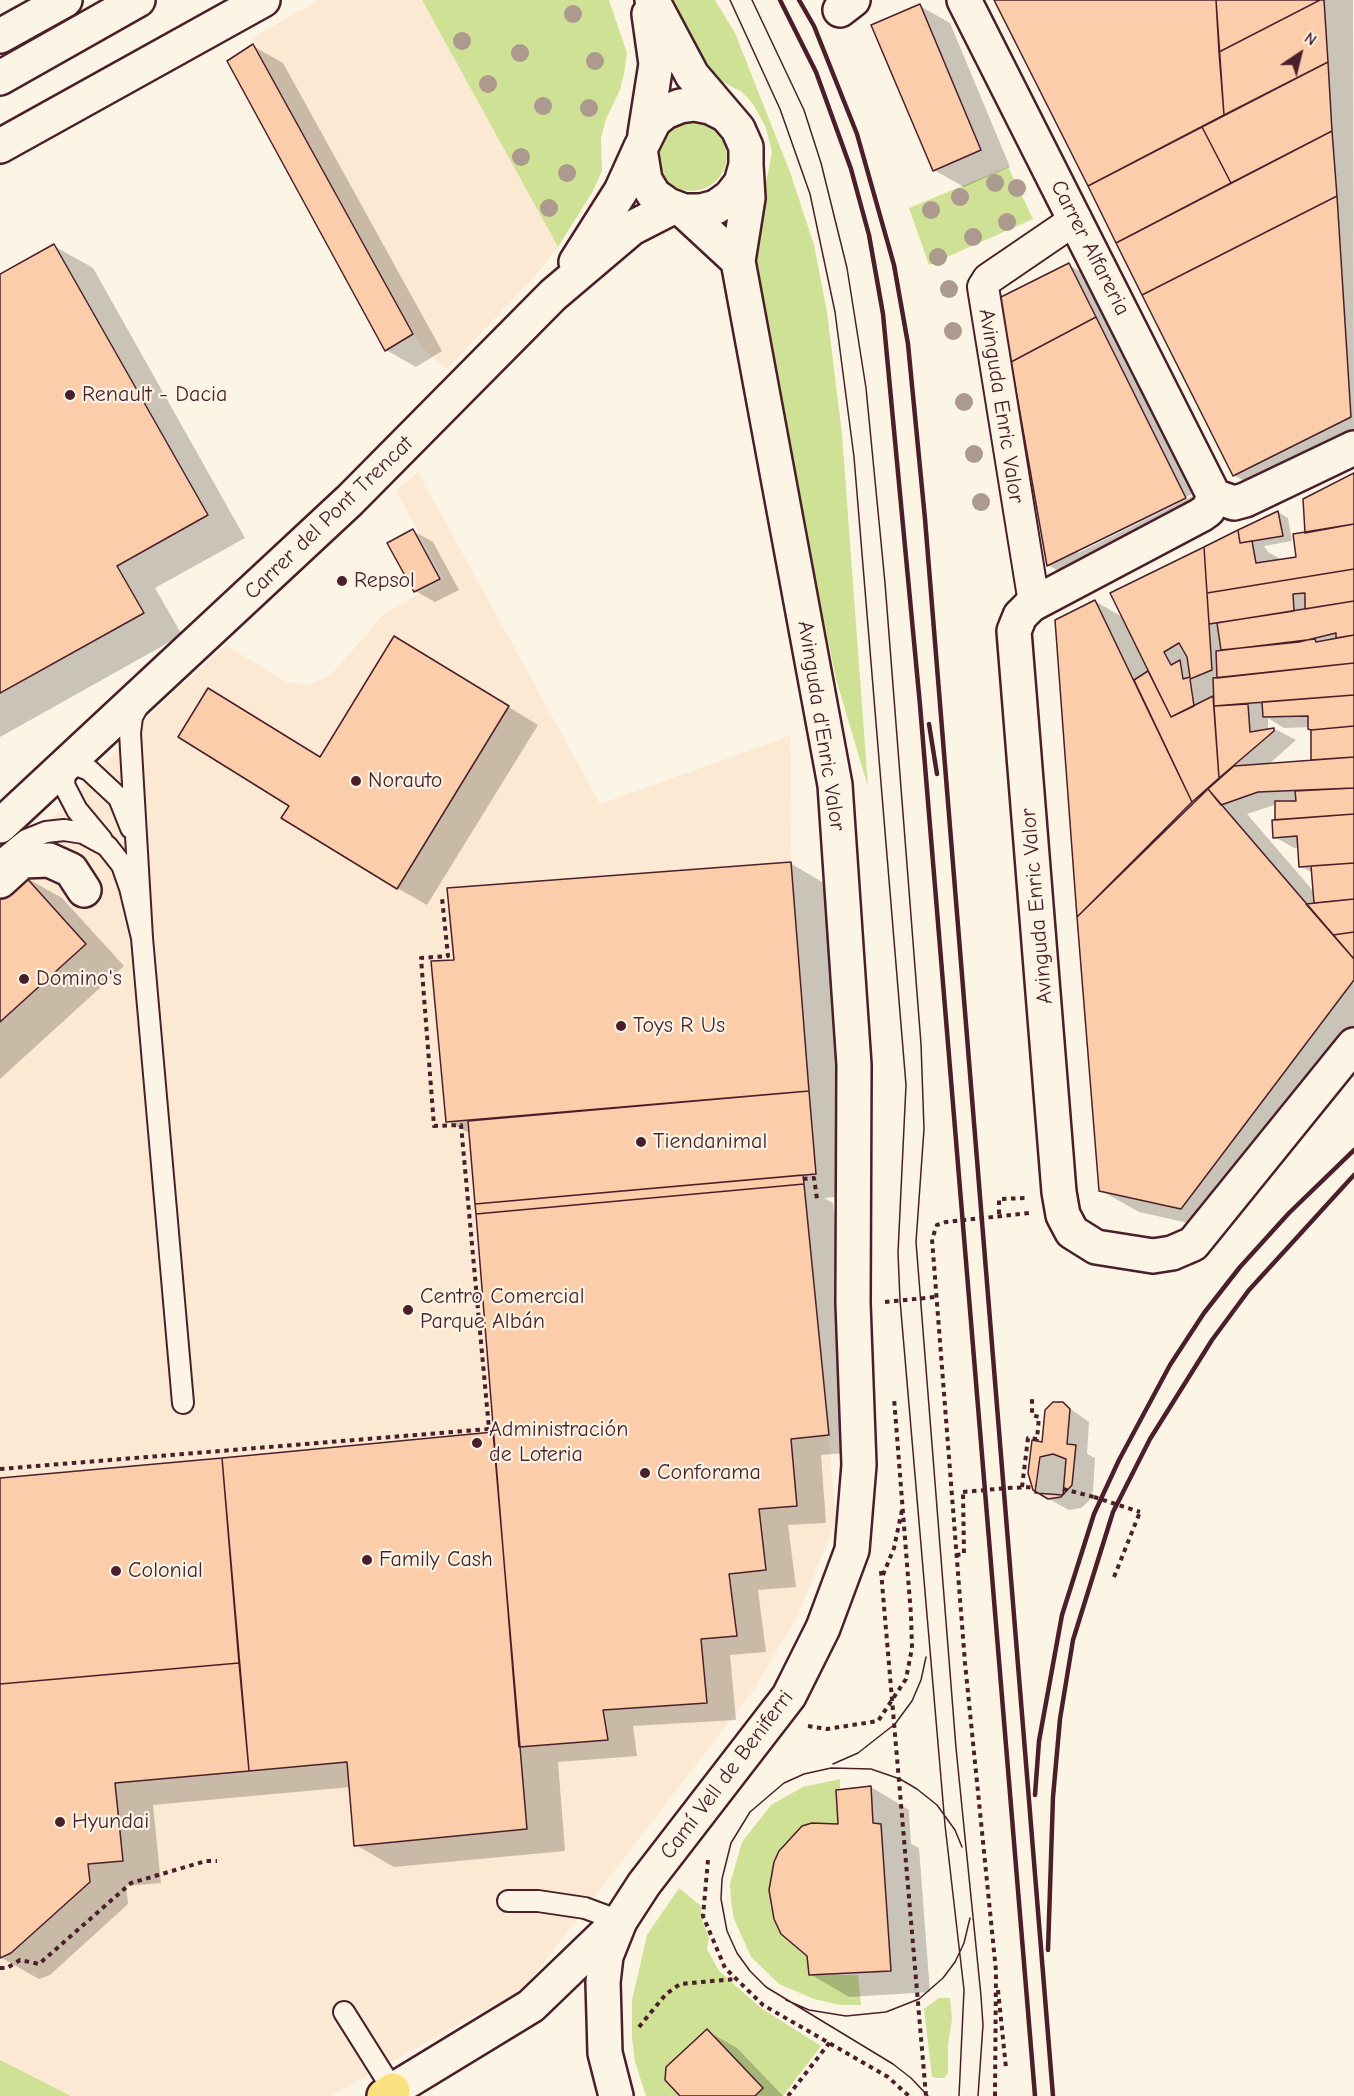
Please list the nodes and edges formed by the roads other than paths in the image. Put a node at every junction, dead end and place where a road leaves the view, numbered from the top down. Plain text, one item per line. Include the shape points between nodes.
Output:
1 (65, 0) edge
2 (138, 0) edge
3 (263, 0) edge
4 (646, 0) edge
5 (652, 0) edge
6 (964, 0) edge
7 (0, 36) edge
8 (0, 78) edge
9 (726, 115) junction
10 (643, 142) junction
11 (0, 146) edge
12 (747, 165) junction
13 (679, 209) junction
14 (1076, 219) junction
15 (738, 261) junction
16 (554, 295) junction
17 (1354, 448) edge
18 (1214, 496) junction
19 (1046, 597) junction
20 (157, 681) junction
21 (62, 769) junction
22 (0, 815) edge
23 (0, 826) edge
24 (107, 846) junction
25 (138, 848) junction
26 (0, 861) edge
27 (0, 881) edge
28 (84, 890) dead end
29 (142, 938) junction
30 (1354, 1044) edge
31 (854, 1198) joint
32 (183, 1403) dead end
33 (508, 1901) dead end
34 (620, 1921) junction
35 (344, 2012) dead end
36 (389, 2093) edge
37 (616, 2096) edge

1 - 7 street
2 - 8 street
3 - 11 street
4 - 10 street via 656,63
5 - 9 street via 693,75
6 - 14 street, Carrer Alfareria
9 - 10 street via 695,104 680,106 654,121
9 - 12 street via 746,147
10 - 13 street via 645,180 654,195
10 - 16 street, Carrer del Pont Trencat via 615,200
12 - 13 street via 741,183 716,207 701,211
12 - 15 street, Avinguda d'Enric Valor via 748,198
13 - 15 street
13 - 16 street, Carrer del Pont Trencat via 632,228
14 - 18 street, Carrer Alfareria
14 - 19 street, Avinguda Enric Valor via 988,279 983,287
15 - 31 street, Avinguda d'Enric Valor via 835,785 854,1065
16 - 20 street, Carrer del Pont Trencat via 350,500
17 - 18 street via 1245,500 1234,503
18 - 19 street via 1201,515
19 - 30 street, Avinguda Enric Valor via 1020,616 1014,631 1063,1215 1072,1232 1096,1247 1153,1256 1193,1244
20 - 21 street, Carrer del Pont Trencat
20 - 25 lane via 138,705 130,733
21 - 22 street
21 - 23 street
21 - 24 lane via 64,785 76,810
21 - 25 lane via 79,766 89,770 119,798
24 - 26 lane via 83,833 46,832 26,840
24 - 29 lane via 122,865
25 - 29 lane
27 - 28 street via 22,861 49,860 71,870
29 - 32 lane
31 - 34 street, Camí Vell de Beniferri via 859,1465 852,1550 823,1628 789,1696 644,1884
33 - 34 lane via 585,1908
34 - 36 street via 531,2006
34 - 37 street, Camí Vell de Beniferri via 606,1956 603,1982 605,2053
35 - 36 lane

